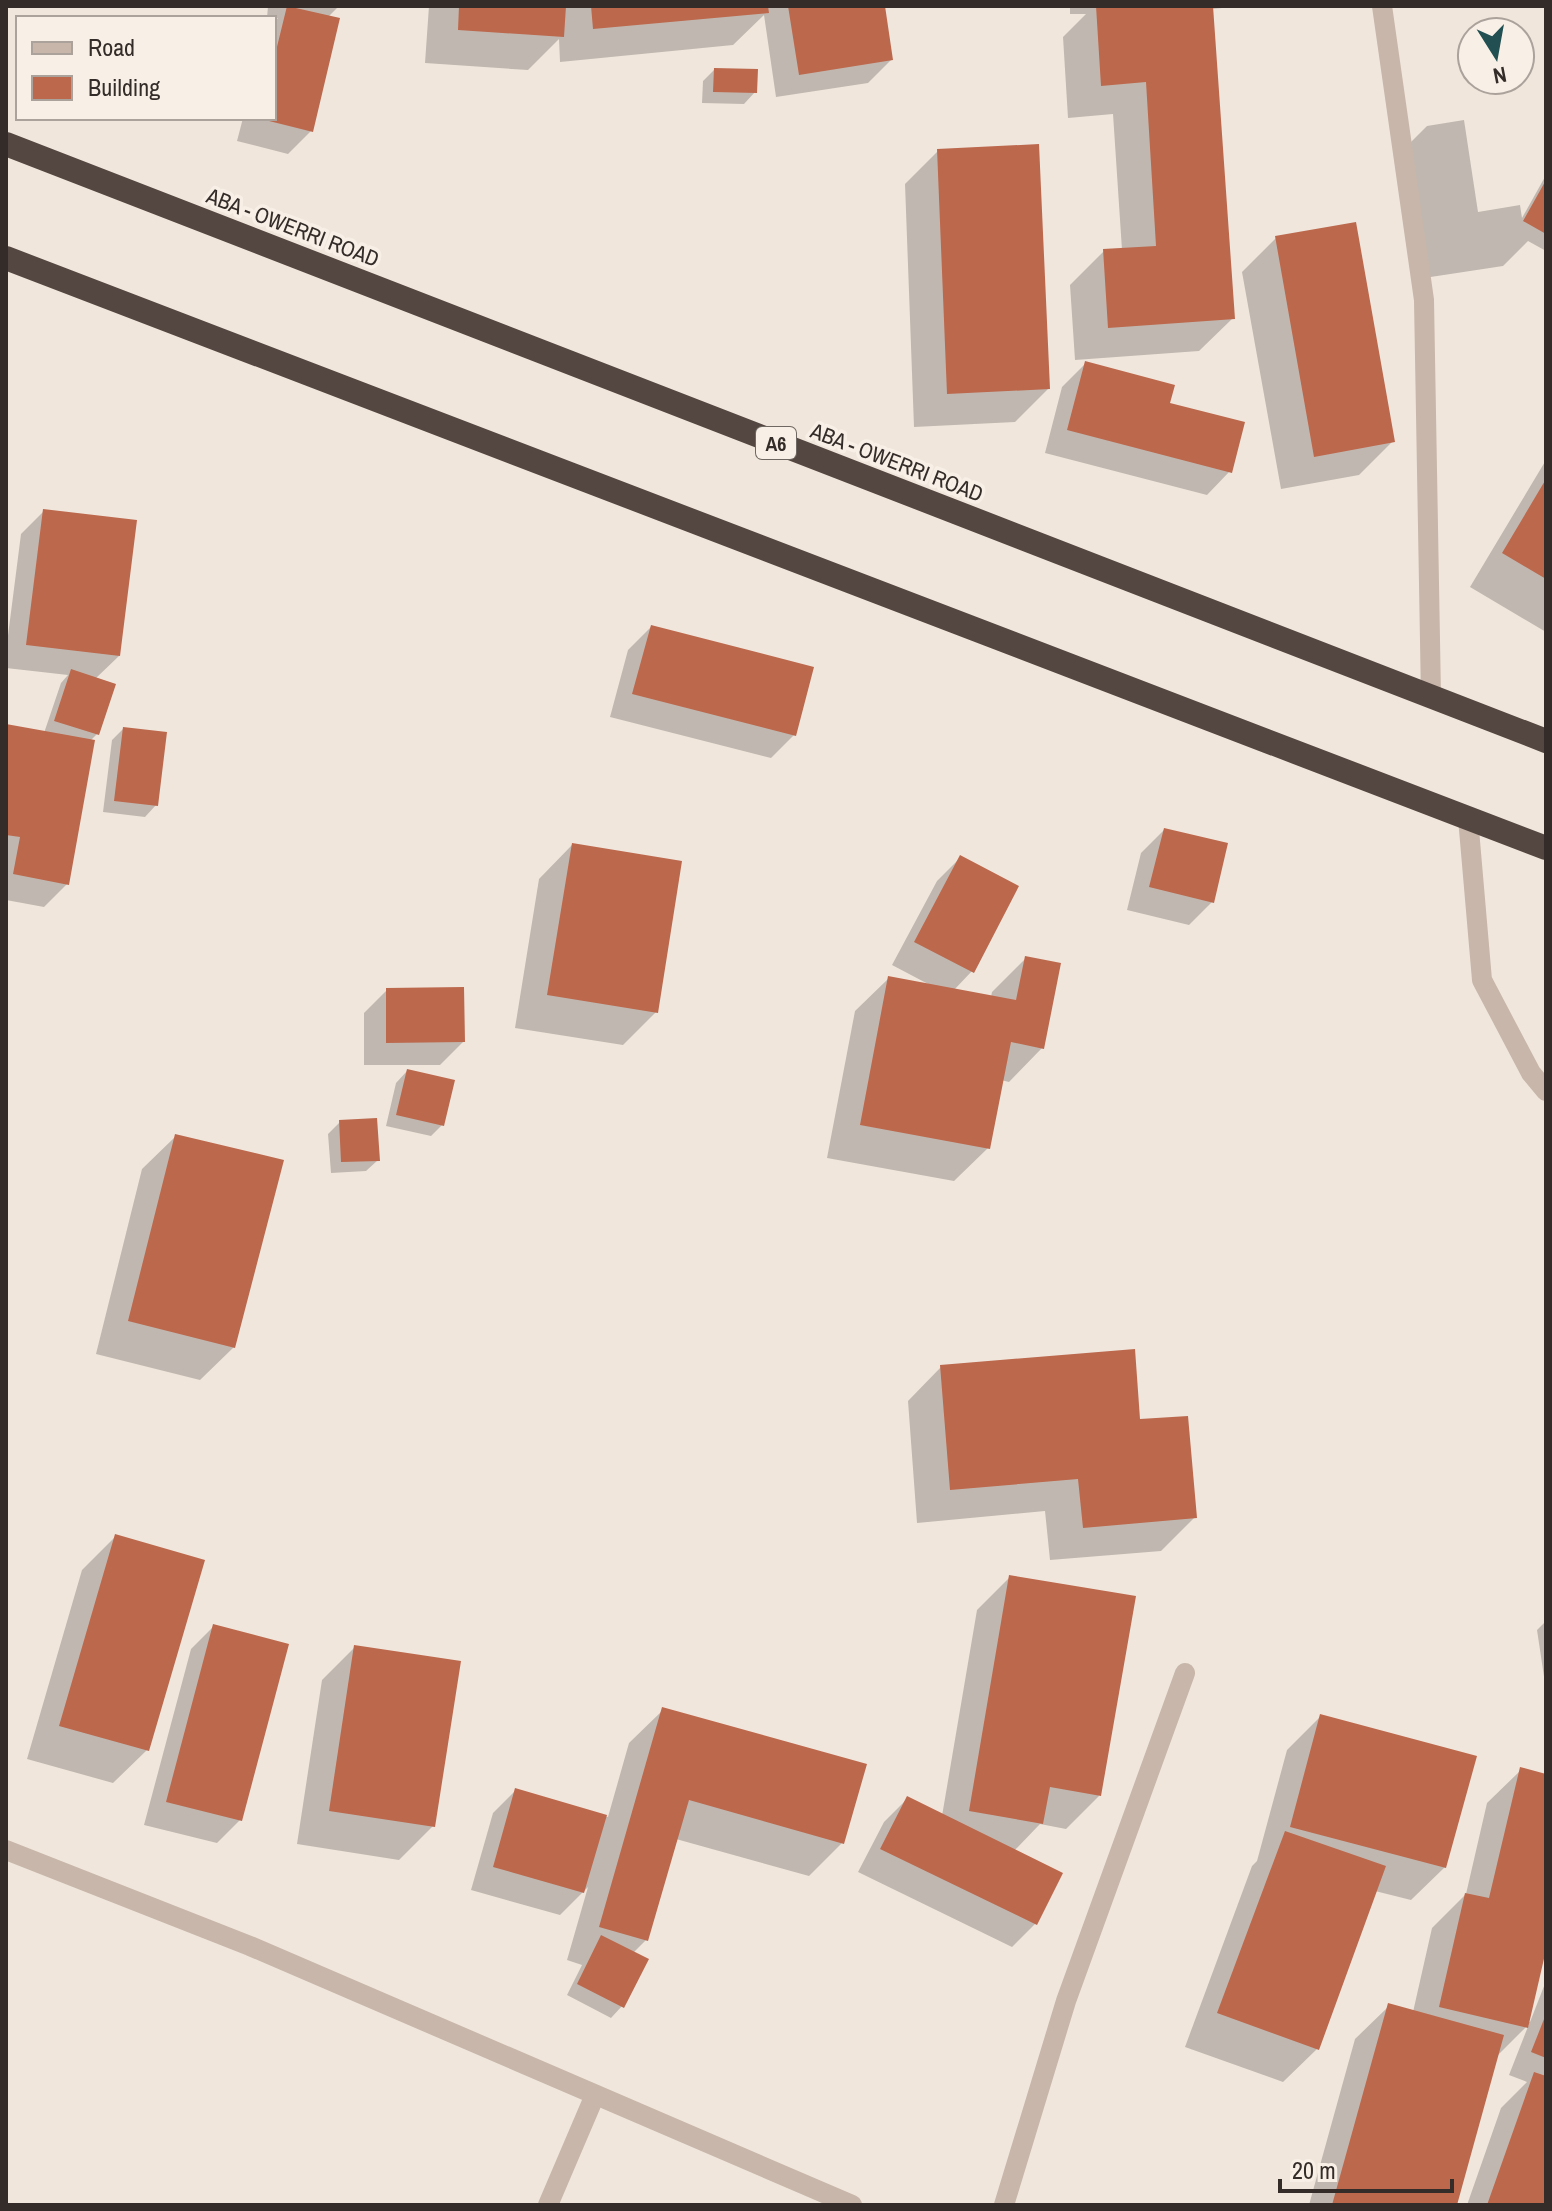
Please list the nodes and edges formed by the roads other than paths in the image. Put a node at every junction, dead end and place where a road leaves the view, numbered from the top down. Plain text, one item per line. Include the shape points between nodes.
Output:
1 (1382, 6) edge
2 (6, 144) edge
3 (6, 258) edge
4 (1431, 697) junction
5 (1546, 741) edge
6 (1468, 818) junction
7 (1546, 848) edge
8 (1546, 1091) edge
9 (1185, 1673) dead end
10 (6, 1850) edge
11 (595, 2095) junction
12 (548, 2205) edge
13 (852, 2205) edge
14 (1004, 2205) edge

1 - 4 street via 1424,300
2 - 4 highway, ABA - OWERRI ROAD / A6
3 - 6 highway
4 - 5 highway, ABA - OWERRI ROAD / A6
6 - 7 highway
6 - 8 street via 1482,980 1531,1073
9 - 14 street via 1066,2001
10 - 11 street via 250,1946
11 - 12 street
11 - 13 street

